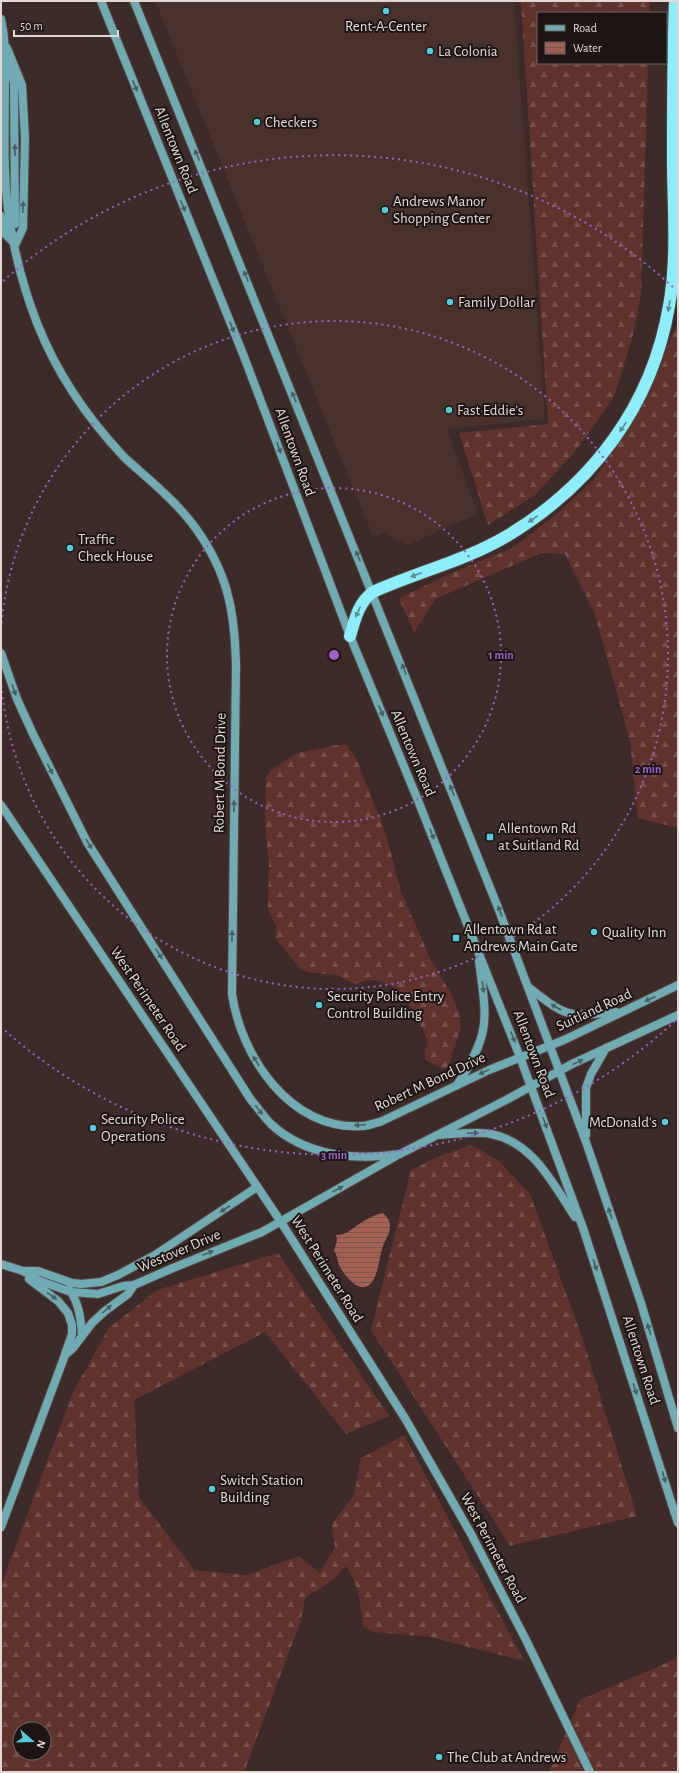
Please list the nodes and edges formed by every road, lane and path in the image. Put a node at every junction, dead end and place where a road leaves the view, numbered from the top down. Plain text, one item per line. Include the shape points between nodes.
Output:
1 (101, 1) edge
2 (134, 1) edge
3 (675, 1) edge
4 (1, 20) edge
5 (6, 45) junction
6 (1, 65) edge
7 (1, 216) edge
8 (15, 245) junction
9 (373, 592) junction
10 (350, 636) junction
11 (1, 653) edge
12 (1, 805) edge
13 (477, 949) junction
14 (678, 985) edge
15 (527, 987) junction
16 (621, 1012) junction
17 (678, 1015) edge
18 (549, 1046) junction
19 (606, 1048) junction
20 (520, 1057) junction
21 (559, 1072) junction
22 (456, 1086) junction
23 (531, 1087) junction
24 (434, 1135) junction
25 (586, 1142) junction
26 (400, 1154) junction
27 (257, 1187) junction
28 (281, 1222) junction
29 (583, 1228) junction
30 (1, 1264) edge
31 (23, 1271) junction
32 (60, 1279) junction
33 (134, 1285) junction
34 (71, 1292) junction
35 (82, 1336) junction
36 (65, 1355) junction
37 (678, 1428) edge
38 (678, 1523) edge
39 (1, 1527) edge
40 (590, 1772) edge

1 -> 10 street, Allentown Road via 254,381
9 -> 2 street, Allentown Road
3 -> 9 highway via 673,267 665,325 654,363 639,399 619,433 592,467 542,513 487,547
4 - 5 street, Robert M Bond Drive
5 - 6 street, Robert M Bond Drive
8 -> 5 street, Robert M Bond Drive via 6,198
8 -> 5 street, Robert M Bond Drive via 22,228 25,138 22,85
7 - 8 street, Robert M Bond Drive via 5,234
22 -> 8 street, Robert M Bond Drive via 380,1122 363,1126 342,1126 309,1115 282,1095 270,1081 242,1036 232,994 236,664 234,626 223,579 213,557 191,522 165,494 126,459 79,403 37,324
9 -> 10 highway via 362,603
15 -> 9 street, Allentown Road via 497,904
10 -> 13 street, Allentown Road
11 -> 26 street via 17,699 33,734 88,842 251,1100 284,1134 319,1151 361,1157
12 - 27 street, West Perimeter Road
13 -> 20 street, Allentown Road
13 -> 22 street via 486,1013 484,1031 474,1057
14 -> 16 street, Suitland Road
16 -> 15 street via 564,1012
15 - 18 street, Allentown Road
16 - 18 street, Suitland Road
17 - 19 street
18 - 20 street, Suitland Road
18 - 21 street, Allentown Road
21 -> 19 street
19 - 25 street via 590,1074 586,1088
20 -> 22 street, Robert M Bond Drive
20 - 23 street, Allentown Road
21 - 23 street
21 - 25 street, Allentown Road
23 - 24 street
23 -> 29 street, Allentown Road
24 - 26 street
24 -> 29 street via 490,1134 509,1139 519,1145 543,1169
37 -> 25 street, Allentown Road via 641,1303
28 -> 26 street, Westover Drive
27 - 28 street, West Perimeter Road
27 -> 32 street, Westover Drive via 155,1255 118,1275 101,1282 81,1284
33 -> 28 street, Westover Drive
28 - 40 street, West Perimeter Road via 406,1420 471,1534
29 -> 38 street, Allentown Road
30 - 31 street
31 - 32 street, Westover Drive via 38,1271
31 - 34 street via 40,1281
31 -> 36 street via 68,1313 72,1334
32 - 34 street
33 - 34 street via 98,1294
35 -> 33 street, Westover Drive via 92,1323 128,1294
34 - 35 street via 81,1319
35 - 36 street, Westover Drive
36 - 39 street, Westover Drive

